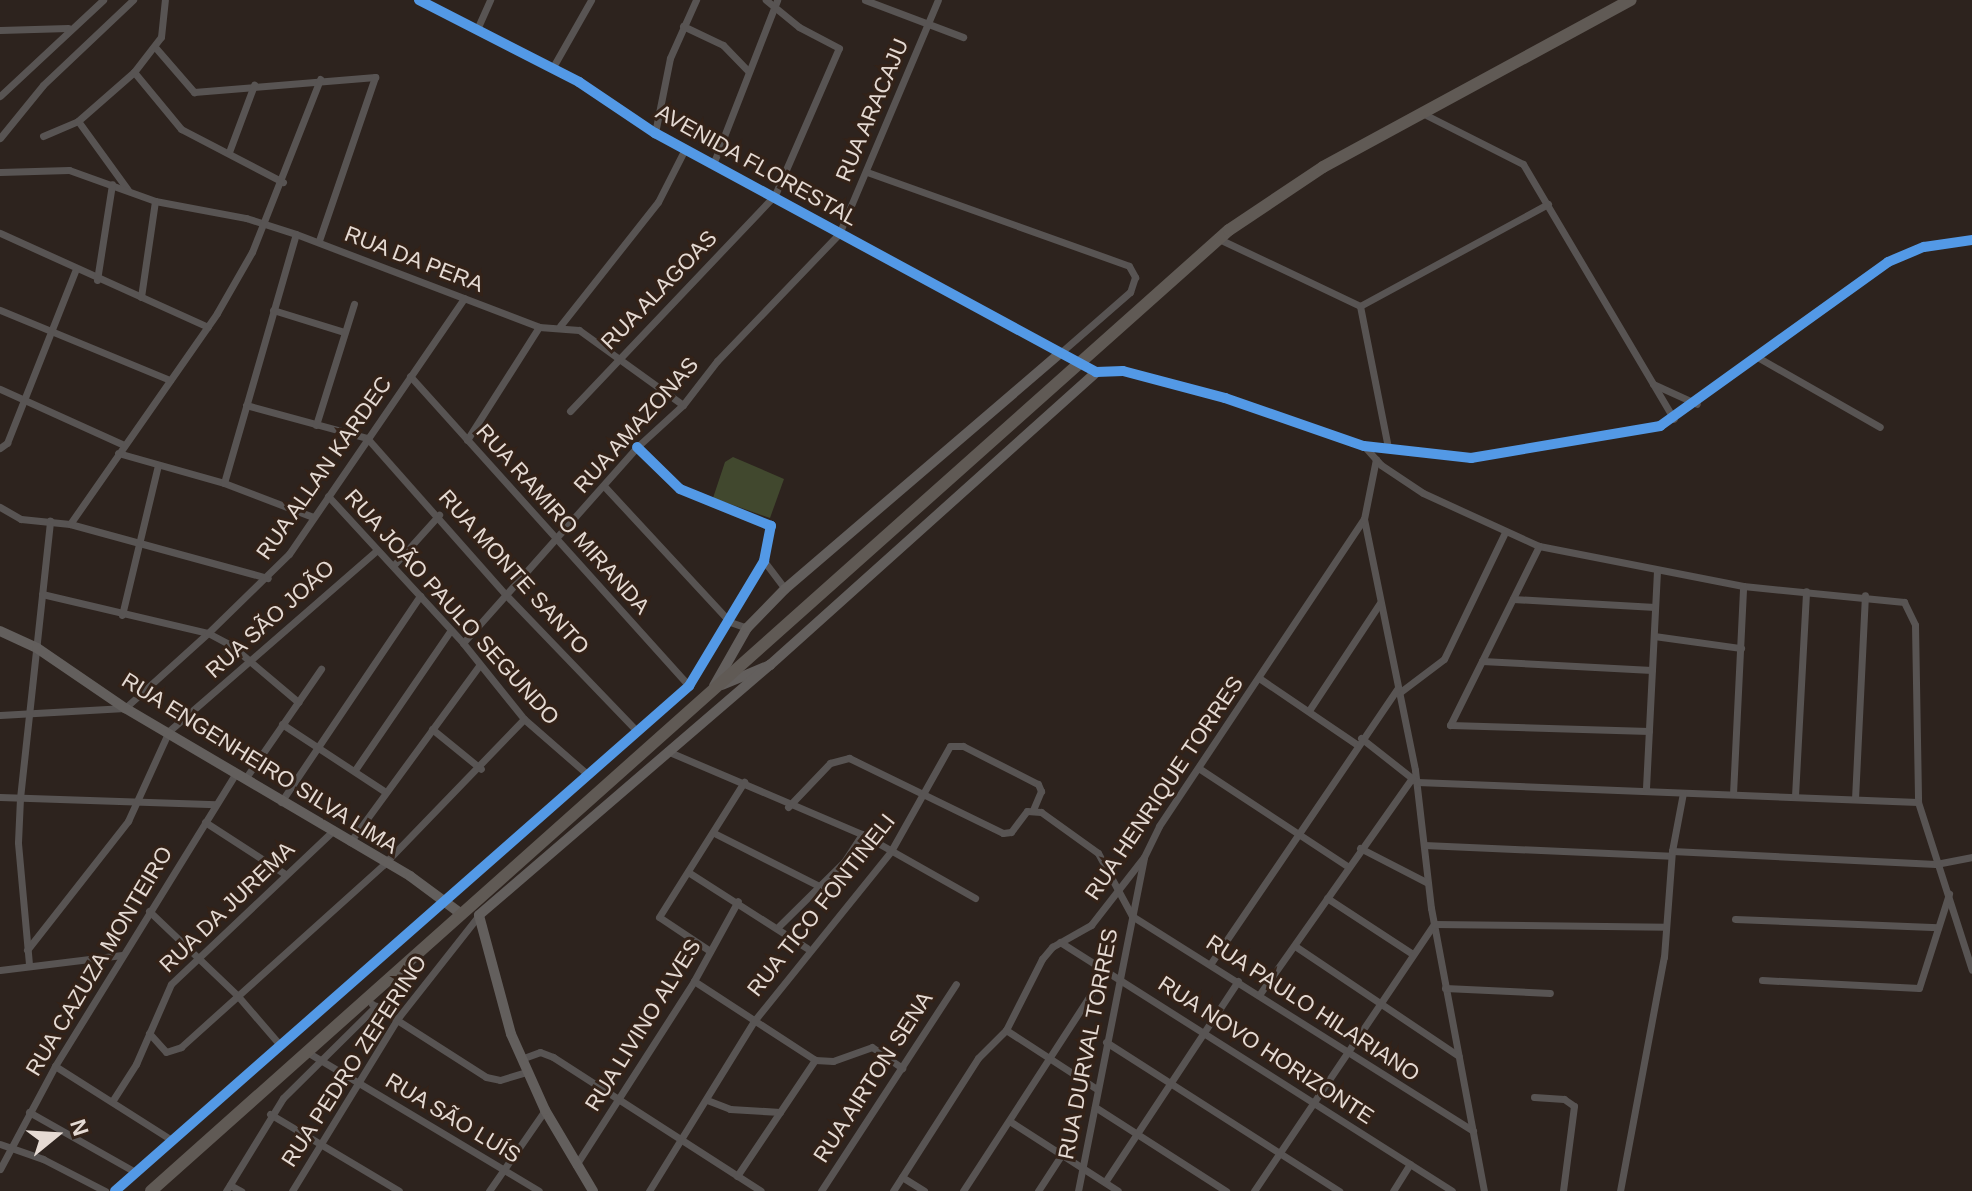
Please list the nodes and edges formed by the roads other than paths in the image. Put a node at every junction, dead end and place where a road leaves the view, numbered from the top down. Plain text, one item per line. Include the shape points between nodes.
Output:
1 (103, 0) edge
2 (133, 0) edge
3 (165, 0) edge
4 (419, 0) edge
5 (490, 0) edge
6 (591, 0) edge
7 (696, 0) edge
8 (766, 0) edge
9 (938, 0) edge
10 (1631, 0) edge
11 (870, 1) edge
12 (776, 2) edge
13 (928, 24) junction
14 (683, 26) junction
15 (478, 27) junction
16 (68, 28) junction
17 (0, 30) edge
18 (963, 37) dead end
19 (155, 47) junction
20 (553, 67) junction
21 (748, 71) junction
22 (134, 72) junction
23 (320, 79) junction
24 (254, 85) junction
25 (0, 96) edge
26 (1424, 114) junction
27 (78, 121) junction
28 (655, 133) junction
29 (43, 136) dead end
30 (0, 138) edge
31 (685, 149) junction
32 (229, 152) junction
33 (714, 162) junction
34 (0, 172) edge
35 (867, 172) junction
36 (283, 182) junction
37 (112, 184) junction
38 (128, 191) junction
39 (775, 195) junction
40 (155, 201) junction
41 (1548, 204) junction
42 (266, 224) junction
43 (0, 233) edge
44 (296, 234) junction
45 (839, 234) junction
46 (1219, 239) junction
47 (1972, 240) edge
48 (319, 241) junction
49 (75, 271) junction
50 (97, 280) junction
51 (141, 297) junction
52 (464, 298) junction
53 (354, 304) dead end
54 (1360, 306) junction
55 (0, 310) edge
56 (273, 310) junction
57 (560, 326) junction
58 (208, 327) junction
59 (539, 327) junction
60 (53, 332) junction
61 (344, 332) junction
62 (1059, 354) junction
63 (620, 358) junction
64 (1759, 358) junction
65 (1077, 362) junction
66 (1096, 372) junction
67 (410, 376) junction
68 (170, 380) junction
69 (1651, 383) junction
70 (0, 389) edge
71 (22, 398) junction
72 (1697, 404) junction
73 (246, 405) junction
74 (683, 405) junction
75 (570, 411) dead end
76 (1674, 419) junction
77 (316, 425) junction
78 (1880, 427) dead end
79 (367, 438) junction
80 (467, 440) junction
81 (124, 445) junction
82 (1364, 446) junction
83 (637, 447) junction
84 (0, 448) edge
85 (1388, 448) junction
86 (118, 453) junction
87 (1376, 459) junction
88 (158, 465) junction
89 (224, 483) junction
90 (604, 486) junction
91 (328, 496) junction
92 (0, 507) edge
93 (439, 515) junction
94 (313, 517) junction
95 (1364, 519) junction
96 (50, 521) junction
97 (70, 524) junction
98 (1505, 532) junction
99 (556, 541) junction
100 (137, 544) junction
101 (1539, 546) junction
102 (377, 550) junction
103 (764, 561) junction
104 (393, 566) junction
105 (1657, 572) junction
106 (268, 578) junction
107 (1743, 586) junction
108 (785, 589) junction
109 (1806, 591) junction
110 (42, 594) junction
111 (1865, 595) junction
112 (420, 596) junction
113 (507, 596) junction
114 (1513, 599) junction
115 (1380, 603) junction
116 (1655, 607) junction
117 (122, 615) junction
118 (730, 622) junction
119 (747, 628) junction
120 (0, 631) edge
121 (450, 631) junction
122 (208, 633) junction
123 (1654, 636) junction
124 (463, 643) junction
125 (37, 648) junction
126 (1741, 648) junction
127 (1482, 661) junction
128 (252, 662) junction
129 (770, 665) junction
130 (479, 666) junction
131 (321, 669) dead end
132 (1652, 670) junction
133 (1259, 678) junction
134 (689, 686) junction
135 (713, 689) junction
136 (1399, 690) junction
137 (298, 702) junction
138 (125, 708) junction
139 (1310, 709) junction
140 (31, 713) junction
141 (0, 715) edge
142 (524, 719) junction
143 (282, 724) junction
144 (432, 729) junction
145 (635, 729) junction
146 (169, 731) junction
147 (1649, 731) junction
148 (1359, 741) junction
149 (319, 747) junction
150 (667, 751) junction
151 (481, 769) junction
152 (1200, 769) junction
153 (355, 770) junction
154 (586, 773) junction
155 (240, 777) junction
156 (1415, 780) junction
157 (744, 782) junction
158 (1646, 788) junction
159 (384, 791) junction
160 (1683, 793) junction
161 (1733, 794) junction
162 (924, 795) junction
163 (1795, 796) junction
164 (0, 797) edge
165 (20, 798) junction
166 (1855, 799) junction
167 (281, 802) junction
168 (1918, 802) junction
169 (134, 803) junction
170 (216, 804) junction
171 (788, 807) junction
172 (1033, 810) junction
173 (205, 822) junction
174 (332, 832) junction
175 (716, 834) junction
176 (862, 834) junction
177 (1298, 834) junction
178 (350, 842) junction
179 (1424, 845) junction
180 (1360, 848) junction
181 (891, 851) junction
182 (1671, 853) junction
183 (1144, 857) junction
184 (1972, 857) edge
185 (1936, 864) junction
186 (383, 865) junction
187 (1347, 866) junction
188 (688, 872) junction
189 (285, 874) junction
190 (1426, 882) junction
191 (821, 887) junction
192 (1114, 890) junction
193 (1950, 892) junction
194 (975, 898) dead end
195 (1327, 898) junction
196 (738, 901) junction
197 (474, 902) junction
198 (442, 903) junction
199 (149, 911) junction
200 (460, 913) junction
201 (479, 915) junction
202 (1132, 916) junction
203 (1735, 919) dead end
204 (1434, 924) junction
205 (779, 926) junction
206 (1666, 927) junction
207 (1938, 927) junction
208 (1060, 942) junction
209 (1295, 946) junction
210 (807, 948) junction
211 (27, 950) junction
212 (710, 951) junction
213 (1411, 953) junction
214 (122, 955) junction
215 (195, 957) junction
216 (1211, 963) junction
217 (29, 964) junction
218 (0, 970) edge
219 (1972, 970) edge
220 (1106, 971) junction
221 (1117, 977) junction
222 (1762, 980) dead end
223 (694, 981) junction
224 (1238, 981) junction
225 (956, 984) dead end
226 (1445, 988) junction
227 (1550, 993) dead end
228 (237, 995) junction
229 (1259, 995) junction
230 (1378, 1000) junction
231 (370, 1004) junction
232 (398, 1018) junction
233 (754, 1021) junction
234 (1006, 1030) junction
235 (149, 1033) junction
236 (1204, 1033) junction
237 (1106, 1042) junction
238 (280, 1045) junction
239 (1344, 1053) junction
240 (313, 1055) junction
241 (1460, 1056) junction
242 (1051, 1057) junction
243 (521, 1059) junction
244 (815, 1060) junction
245 (55, 1066) junction
246 (902, 1068) junction
247 (527, 1072) junction
248 (358, 1082) junction
249 (1171, 1083) junction
250 (1097, 1089) junction
251 (1534, 1097) dead end
252 (113, 1100) junction
253 (619, 1100) junction
254 (707, 1100) junction
255 (1313, 1101) junction
256 (1095, 1107) junction
257 (545, 1110) junction
258 (29, 1112) junction
259 (780, 1112) junction
260 (270, 1114) junction
261 (1011, 1122) junction
262 (1473, 1131) junction
263 (1137, 1134) junction
264 (170, 1139) junction
265 (680, 1140) junction
266 (320, 1143) junction
267 (0, 1144) edge
268 (11, 1150) junction
269 (1279, 1153) junction
270 (1062, 1154) junction
271 (1410, 1164) junction
272 (576, 1165) junction
273 (1082, 1165) junction
274 (504, 1168) junction
275 (0, 1169) edge
276 (135, 1172) junction
277 (737, 1176) junction
278 (902, 1177) junction
279 (1105, 1182) junction
280 (228, 1188) edge
281 (824, 1190) edge
282 (105, 1191) edge
283 (115, 1191) edge
284 (151, 1191) edge
285 (241, 1191) edge
286 (292, 1191) edge
287 (399, 1191) edge
288 (489, 1191) edge
289 (539, 1191) edge
290 (593, 1191) edge
291 (649, 1191) edge
292 (761, 1191) edge
293 (893, 1191) edge
294 (924, 1191) edge
295 (963, 1191) edge
296 (1038, 1191) edge
297 (1078, 1191) edge
298 (1118, 1191) edge
299 (1226, 1191) edge
300 (1254, 1191) edge
301 (1339, 1191) edge
302 (1393, 1191) edge
303 (1452, 1191) edge
304 (1484, 1191) edge
305 (1563, 1191) edge
306 (1620, 1191) edge

1 - 16 street
2 - 30 street via 43,85
3 - 19 street
4 - 15 street, AVENIDA FLORESTAL
5 - 15 street
6 - 20 street
7 - 14 street
8 - 12 street
9 - 13 street, RUA ARACAJU
10 - 26 highway
11 - 13 street
12 - 21 street
12 - 39 street, RUA ALAGOAS via 799,27 839,48
13 - 18 street
13 - 35 street, RUA ARACAJU
14 - 21 street via 715,40
14 - 28 street via 665,78
15 - 20 street, AVENIDA FLORESTAL
16 - 17 street
16 - 25 street
19 - 22 street
19 - 24 street via 194,92
20 - 28 street, AVENIDA FLORESTAL
21 - 33 street
22 - 27 street
22 - 32 street via 172,123
23 - 24 street
23 - 36 street
23 - 48 street via 374,76 377,81
24 - 32 street
26 - 41 street via 1518,159
26 - 46 highway via 1323,167
27 - 29 street
27 - 38 street
28 - 31 street, AVENIDA FLORESTAL
31 - 33 street, AVENIDA FLORESTAL
31 - 57 street via 658,202
32 - 36 street
33 - 39 street, AVENIDA FLORESTAL
34 - 37 street, RUA DA PERA via 69,170
35 - 45 street, RUA ARACAJU
35 - 62 street via 1129,266 1135,277 1133,289
36 - 42 street
37 - 38 street, RUA DA PERA
37 - 50 street
38 - 40 street, RUA DA PERA
39 - 45 street, AVENIDA FLORESTAL
39 - 63 street, RUA ALAGOAS
40 - 42 street, RUA DA PERA
40 - 51 street
41 - 54 street
41 - 69 street
42 - 44 street, RUA DA PERA
42 - 58 street
43 - 49 street
44 - 48 street, RUA DA PERA
44 - 56 street
45 - 62 street, AVENIDA FLORESTAL
45 - 74 street, RUA AMAZONAS via 717,361
46 - 54 street
46 - 65 highway
47 - 64 street via 1924,247 1888,262
48 - 52 street, RUA DA PERA
49 - 50 street
49 - 60 street
50 - 51 street
51 - 58 street
52 - 59 street, RUA DA PERA
52 - 67 street, RUA ALLAN KARDEC
53 - 61 street
54 - 85 street
55 - 60 street
56 - 61 street
56 - 73 street
57 - 59 street, RUA DA PERA
57 - 63 street, RUA DA PERA via 579,330
58 - 68 street
59 - 80 street
60 - 68 street
60 - 71 street
61 - 77 street
62 - 65 street, AVENIDA FLORESTAL
62 - 108 street
63 - 74 street, RUA DA PERA
63 - 75 street, RUA ALAGOAS
64 - 72 street
64 - 78 street
65 - 66 street, AVENIDA FLORESTAL
65 - 135 highway
66 - 82 street via 1123,371 1225,398
66 - 129 street
67 - 79 street, RUA ALLAN KARDEC
67 - 80 street, RUA RAMIRO MIRANDA
68 - 81 street
69 - 72 street
69 - 76 street
70 - 71 street
71 - 81 street
71 - 84 street via 7,443
72 - 76 street
73 - 77 street
73 - 89 street
74 - 83 street, RUA AMAZONAS
76 - 85 street via 1588,442 1499,456
77 - 79 street
79 - 91 street, RUA ALLAN KARDEC
79 - 93 street, RUA MONTE SANTO
80 - 99 street, RUA RAMIRO MIRANDA
81 - 86 street
82 - 85 street
82 - 87 street
83 - 90 street, RUA AMAZONAS
83 - 103 street via 680,489 771,526
86 - 88 street
86 - 97 street
87 - 95 street, RUA HENRIQUE TORRES
87 - 98 street via 1423,493
88 - 89 street
88 - 100 street
89 - 94 street
90 - 99 street, RUA AMAZONAS
90 - 118 street
91 - 94 street, RUA ALLAN KARDEC
91 - 102 street, RUA JOÃO PAULO SEGUNDO
92 - 96 street via 21,519
93 - 104 street
93 - 113 street, RUA MONTE SANTO
94 - 106 street, RUA ALLAN KARDEC
95 - 115 street
95 - 133 street, RUA HENRIQUE TORRES
96 - 97 street
96 - 110 street
97 - 100 street
98 - 101 street
98 - 136 street via 1448,652
99 - 113 street, RUA AMAZONAS
99 - 134 street, RUA RAMIRO MIRANDA
100 - 106 street
100 - 117 street
101 - 105 street
101 - 114 street
102 - 104 street, RUA JOÃO PAULO SEGUNDO
102 - 128 street, RUA SÃO JOÃO
103 - 108 street
103 - 118 street
104 - 112 street, RUA JOÃO PAULO SEGUNDO
105 - 107 street
105 - 116 street
106 - 122 street, RUA ALLAN KARDEC
107 - 109 street
107 - 126 street
108 - 119 street
109 - 111 street
109 - 163 street
110 - 117 street
110 - 125 street
111 - 166 street
111 - 168 street via 1899,599 1913,614
112 - 121 street, RUA JOÃO PAULO SEGUNDO
112 - 149 street
113 - 124 street, RUA AMAZONAS
113 - 145 street, RUA MONTE SANTO
114 - 116 street
114 - 127 street
115 - 136 street
115 - 139 street
116 - 123 street
117 - 122 street
118 - 119 street
118 - 134 street
119 - 135 street
120 - 125 street, RUA ENGENHEIRO SILVA LIMA
121 - 124 street, RUA JOÃO PAULO SEGUNDO
121 - 153 street
122 - 128 street
122 - 138 street, RUA ALLAN KARDEC
123 - 126 street
123 - 132 street
124 - 130 street, RUA JOÃO PAULO SEGUNDO
125 - 138 street, RUA ENGENHEIRO SILVA LIMA
125 - 140 street
126 - 161 street
127 - 132 street
127 - 147 street via 1450,725
128 - 137 street
128 - 146 street, RUA SÃO JOÃO
129 - 135 street
129 - 150 street
130 - 142 street, RUA JOÃO PAULO SEGUNDO
130 - 144 street
131 - 137 street, RUA CAZUZA MONTEIRO
132 - 147 street
133 - 139 street
133 - 152 street, RUA HENRIQUE TORRES
134 - 145 street
135 - 197 highway
136 - 148 street
136 - 156 street
137 - 143 street, RUA CAZUZA MONTEIRO
138 - 140 street
138 - 146 street, RUA ENGENHEIRO SILVA LIMA
139 - 148 street
140 - 141 street
140 - 165 street
142 - 151 street
142 - 154 street, RUA JOÃO PAULO SEGUNDO
143 - 149 street
143 - 155 street, RUA CAZUZA MONTEIRO
144 - 151 street
144 - 159 street
145 - 154 street
146 - 155 street, RUA ENGENHEIRO SILVA LIMA
146 - 169 street, RUA SÃO JOÃO
147 - 158 street
148 - 156 street
148 - 177 street
149 - 153 street
149 - 167 street
150 - 157 street
150 - 201 street
151 - 186 street
152 - 177 street
152 - 183 street, RUA HENRIQUE TORRES
153 - 159 street
154 - 198 street
155 - 167 street, RUA ENGENHEIRO SILVA LIMA
155 - 170 street, RUA CAZUZA MONTEIRO
156 - 158 street
156 - 179 street
156 - 180 street
157 - 171 street via 770,791
157 - 175 street
158 - 160 street
159 - 178 street
160 - 161 street
160 - 182 street
161 - 163 street
162 - 171 street via 844,758 819,772
162 - 172 street via 1007,834
162 - 172 street, RUA TICO FONTINELI via 950,746 958,744 1038,784 1041,791
162 - 181 street, RUA TICO FONTINELI
163 - 166 street
164 - 165 street
165 - 169 street
165 - 211 street
166 - 168 street
167 - 174 street, RUA ENGENHEIRO SILVA LIMA
168 - 185 street
169 - 170 street
169 - 211 street, RUA SÃO JOÃO via 128,821
170 - 173 street, RUA CAZUZA MONTEIRO
171 - 176 street
172 - 192 street via 1098,853
173 - 189 street
173 - 199 street, RUA CAZUZA MONTEIRO
174 - 178 street, RUA ENGENHEIRO SILVA LIMA
174 - 189 street, RUA DA JUREMA
175 - 188 street
175 - 191 street
176 - 181 street
176 - 191 street
177 - 187 street
177 - 216 street
178 - 186 street, RUA ENGENHEIRO SILVA LIMA
179 - 182 street
179 - 190 street
180 - 187 street
180 - 190 street
181 - 194 street
181 - 210 street, RUA TICO FONTINELI
182 - 185 street
182 - 206 street
183 - 192 street, RUA HENRIQUE TORRES
183 - 202 street, RUA DURVAL TORRES
184 - 185 street
185 - 193 street
186 - 198 street, RUA ENGENHEIRO SILVA LIMA via 410,876
186 - 228 street
187 - 195 street
188 - 196 street
188 - 212 street via 659,917
189 - 215 street, RUA DA JUREMA
190 - 204 street
191 - 205 street
192 - 202 street
192 - 208 street, RUA HENRIQUE TORRES via 1091,925
193 - 207 street
193 - 219 street
195 - 209 street
195 - 213 street
196 - 205 street
196 - 212 street, RUA LIVINO ALVES
197 - 200 highway
197 - 201 street
198 - 200 street, RUA ENGENHEIRO SILVA LIMA
198 - 238 street
199 - 214 street, RUA CAZUZA MONTEIRO
199 - 215 street
200 - 231 highway
201 - 232 street, RUA PEDRO ZEFERINO
201 - 243 street
202 - 216 street, RUA PAULO HILARIANO
202 - 221 street, RUA DURVAL TORRES
203 - 207 street
204 - 206 street
204 - 213 street
204 - 226 street
205 - 210 street
206 - 306 street
207 - 222 street via 1919,988
208 - 220 street, RUA NOVO HORIZONTE
208 - 234 street, RUA HENRIQUE TORRES via 1042,959
209 - 229 street
209 - 230 street
210 - 233 street, RUA TICO FONTINELI
211 - 217 street
212 - 223 street, RUA LIVINO ALVES
213 - 230 street
214 - 217 street
214 - 245 street, RUA CAZUZA MONTEIRO
215 - 228 street
215 - 235 street, RUA DA JUREMA via 162,997
216 - 224 street, RUA PAULO HILARIANO
217 - 218 street
220 - 221 street, RUA NOVO HORIZONTE
220 - 242 street
221 - 236 street, RUA NOVO HORIZONTE
221 - 237 street, RUA DURVAL TORRES
223 - 233 street
223 - 253 street, RUA LIVINO ALVES
224 - 229 street, RUA PAULO HILARIANO
224 - 236 street
225 - 246 street, RUA AIRTON SENA
226 - 227 street
226 - 241 street
228 - 235 street via 173,1051 164,1050
228 - 238 street
229 - 239 street, RUA PAULO HILARIANO
230 - 239 street
230 - 241 street
231 - 232 street
231 - 240 highway
232 - 247 street via 486,1077 500,1080
232 - 248 street, RUA PEDRO ZEFERINO
233 - 244 street
233 - 254 street, RUA TICO FONTINELI
234 - 242 street
234 - 278 street, RUA HENRIQUE TORRES via 978,1058
235 - 252 street, RUA DA JUREMA
236 - 249 street
236 - 255 street, RUA NOVO HORIZONTE
237 - 249 street
237 - 250 street, RUA DURVAL TORRES
238 - 264 street
239 - 255 street
239 - 262 street, RUA PAULO HILARIANO
240 - 248 street, RUA SÃO LUÍS
240 - 260 street
240 - 284 highway
241 - 262 street
242 - 250 street
242 - 261 street
243 - 247 street
243 - 253 street via 548,1054
244 - 246 street via 833,1061 872,1047
244 - 259 street
245 - 252 street
245 - 258 street, RUA CAZUZA MONTEIRO
246 - 281 street, RUA AIRTON SENA
247 - 257 street
248 - 266 street, RUA PEDRO ZEFERINO
248 - 274 street, RUA SÃO LUÍS
249 - 263 street
249 - 269 street
250 - 256 street, RUA DURVAL TORRES
251 - 305 street via 1571,1101 1574,1106
252 - 264 street
253 - 265 street
253 - 272 street, RUA LIVINO ALVES
254 - 259 street via 730,1109
254 - 265 street, RUA TICO FONTINELI
255 - 269 street
255 - 271 street, RUA NOVO HORIZONTE
256 - 263 street
256 - 273 street, RUA DURVAL TORRES
257 - 272 street
257 - 274 street
258 - 268 street, RUA CAZUZA MONTEIRO
258 - 276 street
259 - 277 street
260 - 266 street
260 - 280 street
261 - 270 street
261 - 295 street
262 - 304 street
263 - 279 street
263 - 299 street
264 - 276 street
265 - 277 street
265 - 291 street, RUA TICO FONTINELI
266 - 286 street, RUA PEDRO ZEFERINO
266 - 287 street
267 - 268 street
268 - 275 street, RUA CAZUZA MONTEIRO
268 - 282 street via 43,1159
269 - 300 street
269 - 301 street
270 - 273 street
270 - 296 street
271 - 302 street
271 - 303 street, RUA NOVO HORIZONTE
272 - 290 street
273 - 279 street
273 - 297 street, RUA DURVAL TORRES
274 - 288 street
274 - 289 street, RUA SÃO LUÍS
276 - 283 street
277 - 292 street
278 - 293 street, RUA HENRIQUE TORRES
278 - 294 street
279 - 298 street
280 - 285 street

